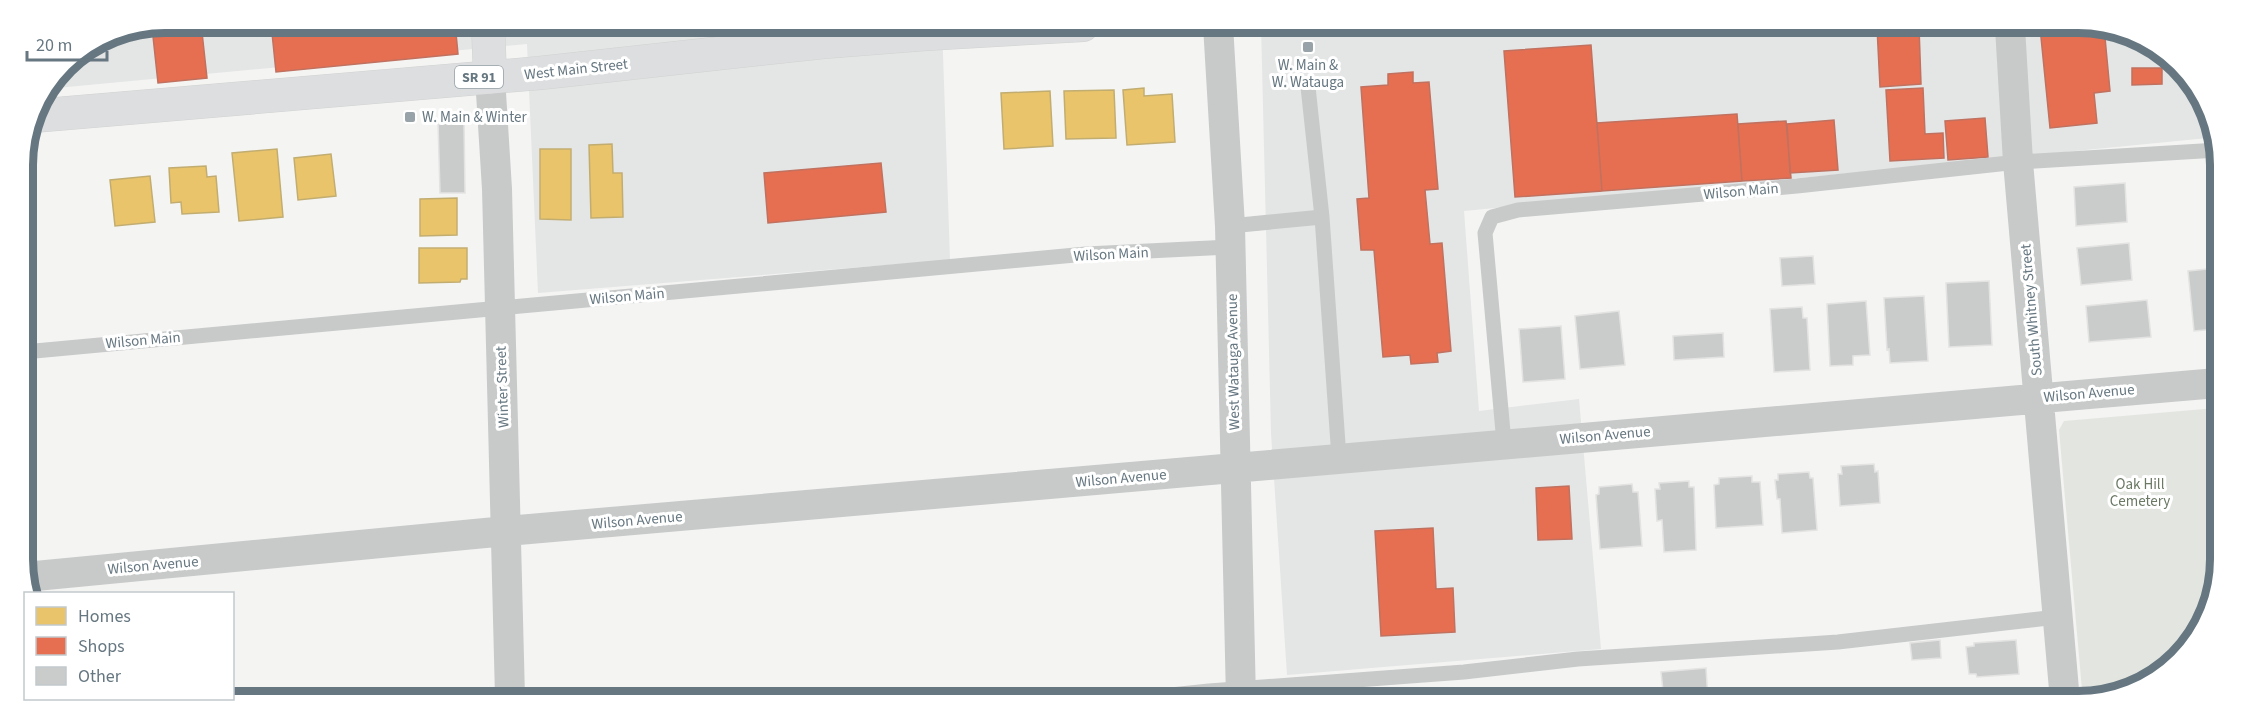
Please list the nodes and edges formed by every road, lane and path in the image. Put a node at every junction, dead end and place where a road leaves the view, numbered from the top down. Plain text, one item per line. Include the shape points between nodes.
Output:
1 (488, 33) edge
2 (958, 33) edge
3 (1218, 33) edge
4 (2010, 33) edge
5 (490, 76) junction
6 (1308, 87) dead end
7 (43, 115) edge
8 (2209, 151) edge
9 (2018, 162) junction
10 (1322, 217) junction
11 (1230, 237) junction
12 (500, 308) junction
13 (33, 351) edge
14 (2210, 384) edge
15 (2038, 398) junction
16 (1504, 443) junction
17 (1339, 458) junction
18 (1235, 468) junction
19 (506, 531) junction
20 (34, 576) edge
21 (2057, 617) junction
22 (510, 691) edge
23 (1241, 691) edge
24 (1271, 691) edge
25 (2064, 691) edge

1 - 5 main road
2 - 5 main road, West Main Street / SR 91 via 834,41
3 - 11 street, West Watauga Avenue
4 - 9 street, South Whitney Street
5 - 7 main road, West Main Street / SR 91
5 - 12 street, Winter Street
6 - 10 lane
8 - 9 lane, Wilson Main
9 - 15 street, South Whitney Street
9 - 16 lane, Wilson Main via 1518,210 1492,217 1485,233
10 - 11 lane, Wilson Main
10 - 17 lane
11 - 12 lane, Wilson Main
11 - 18 street, West Watauga Avenue
12 - 13 lane, Wilson Main
12 - 19 street, Winter Street
14 - 15 street, Wilson Avenue
15 - 16 street, Wilson Avenue
15 - 21 street, South Whitney Street
16 - 17 street, Wilson Avenue
17 - 18 street, Wilson Avenue
18 - 19 street, Wilson Avenue
18 - 23 street, West Watauga Avenue
19 - 20 street, Wilson Avenue
19 - 22 street, Winter Street
21 - 24 lane via 1838,642 1578,658
21 - 25 street, South Whitney Street

